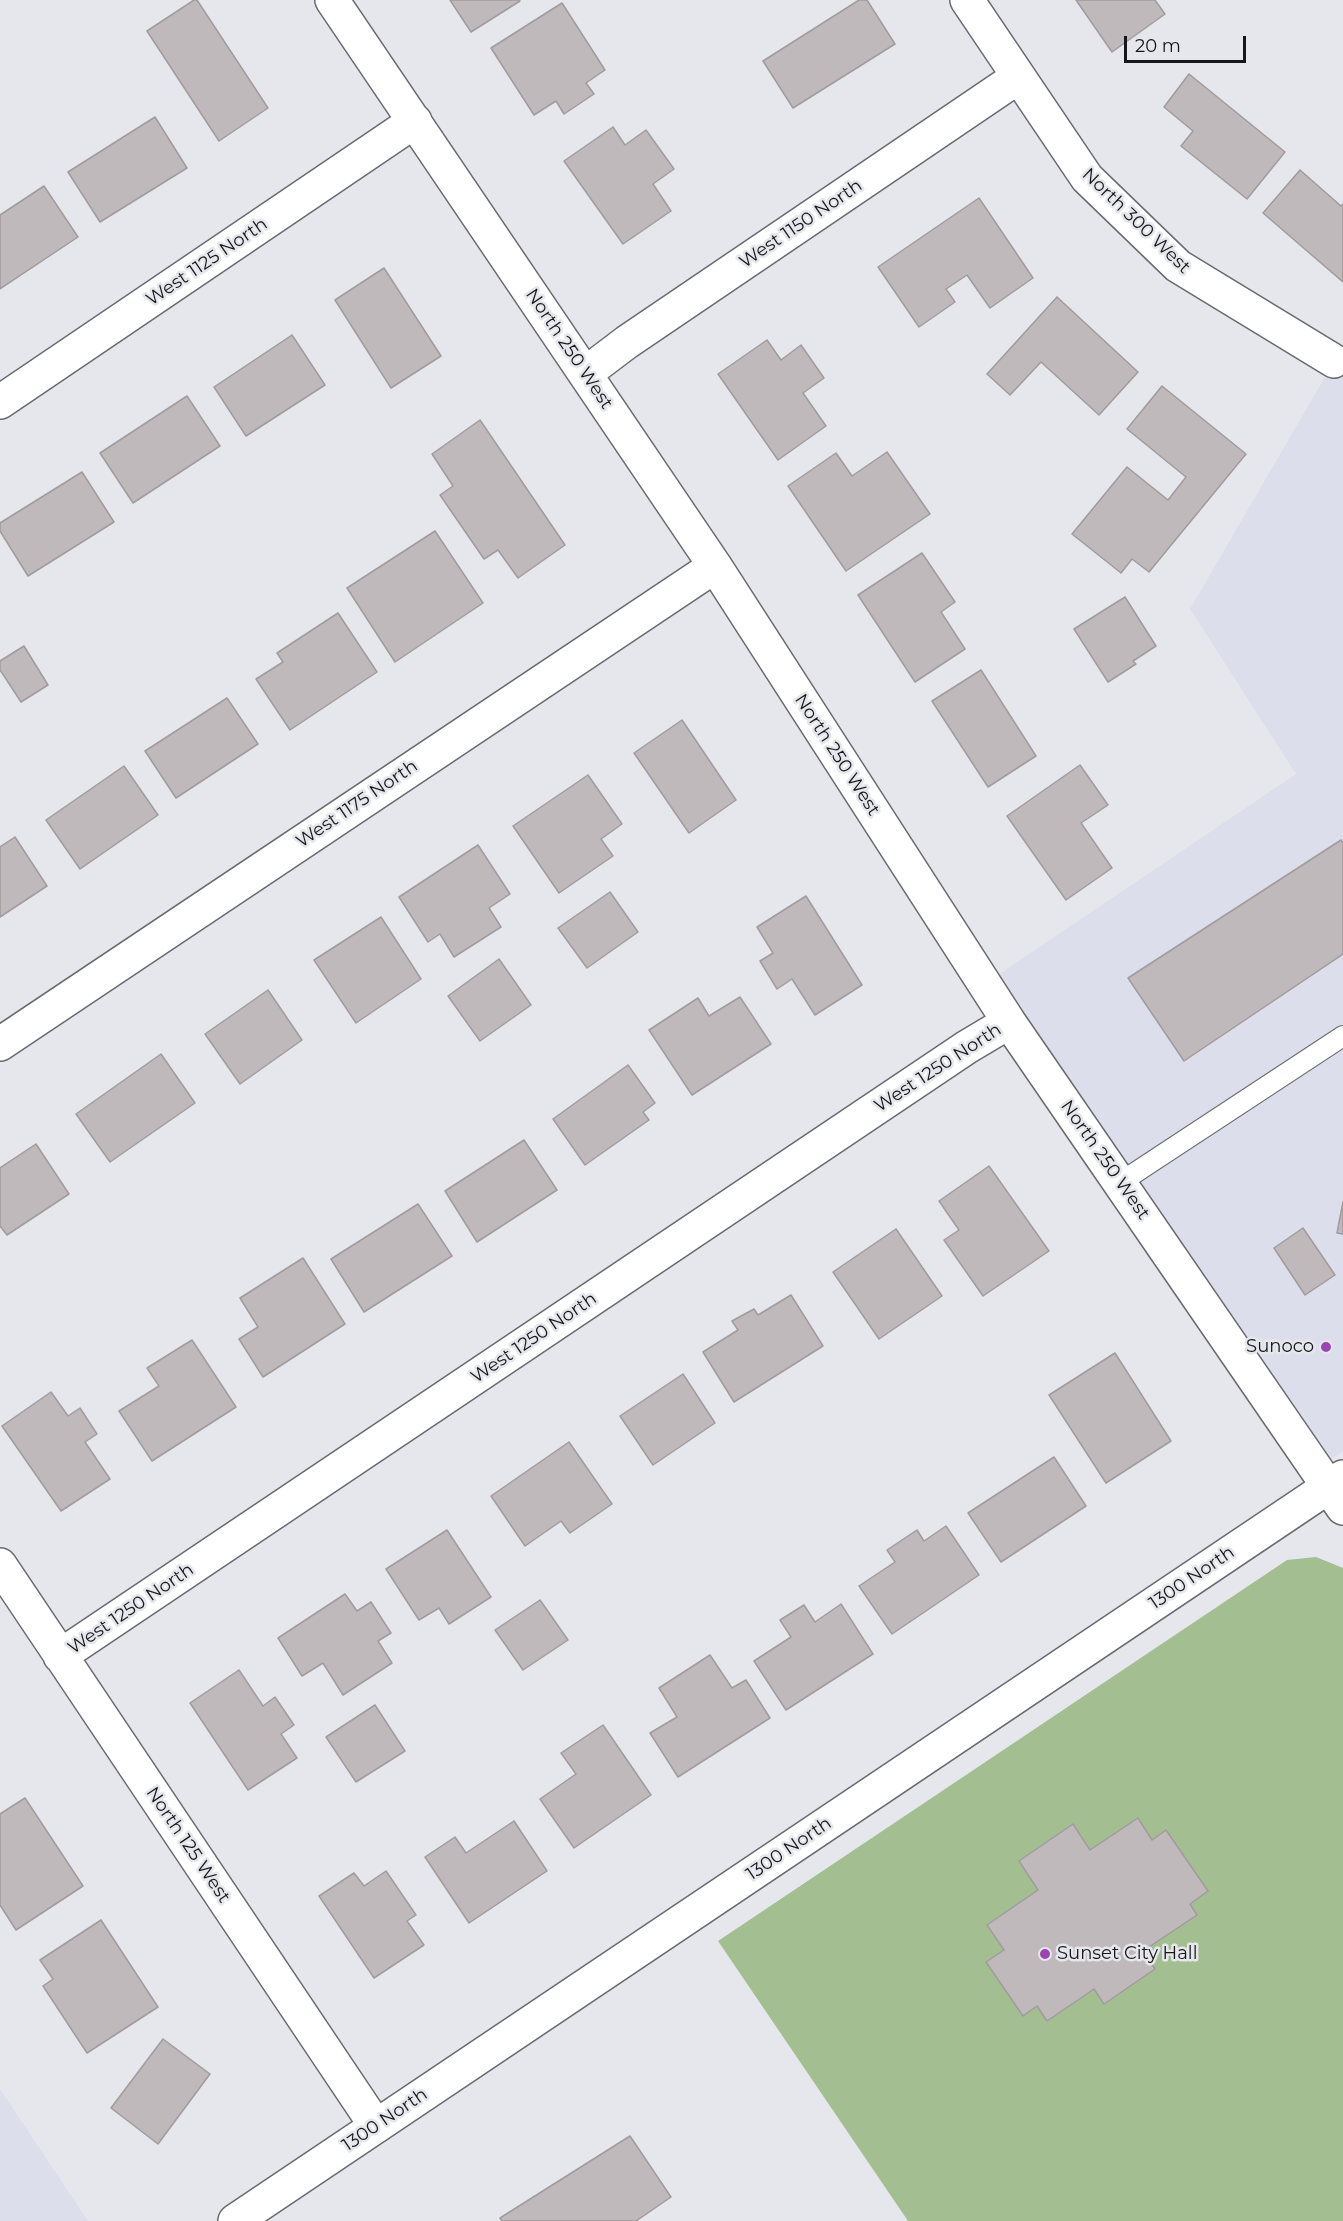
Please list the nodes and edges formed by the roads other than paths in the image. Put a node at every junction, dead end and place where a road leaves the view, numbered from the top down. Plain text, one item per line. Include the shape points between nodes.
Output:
1 (332, 0) edge
2 (967, 0) edge
3 (1018, 77) junction
4 (415, 122) junction
5 (1334, 360) dead end
6 (585, 373) junction
7 (0, 402) edge
8 (714, 566) junction
9 (1009, 1022) junction
10 (1343, 1036) edge
11 (0, 1044) edge
12 (1121, 1182) junction
13 (1338, 1491) edge
14 (0, 1564) edge
15 (60, 1656) junction
16 (376, 2126) junction
17 (235, 2221) edge

1 - 4 street, North 250 West
2 - 3 street, North 300 West
3 - 5 street, North 300 West via 1087,178 1178,266
3 - 6 street, West 1150 North
4 - 6 street, North 250 West
4 - 7 street, West 1125 North
6 - 8 street, North 250 West
8 - 9 street, North 250 West
8 - 11 street, West 1175 North
9 - 12 street, North 250 West
9 - 15 street, West 1250 North
10 - 12 lane
12 - 13 street, North 250 West
13 - 16 street, 1300 North
14 - 15 street, North 125 West
15 - 16 street, North 125 West
16 - 17 street, 1300 North

